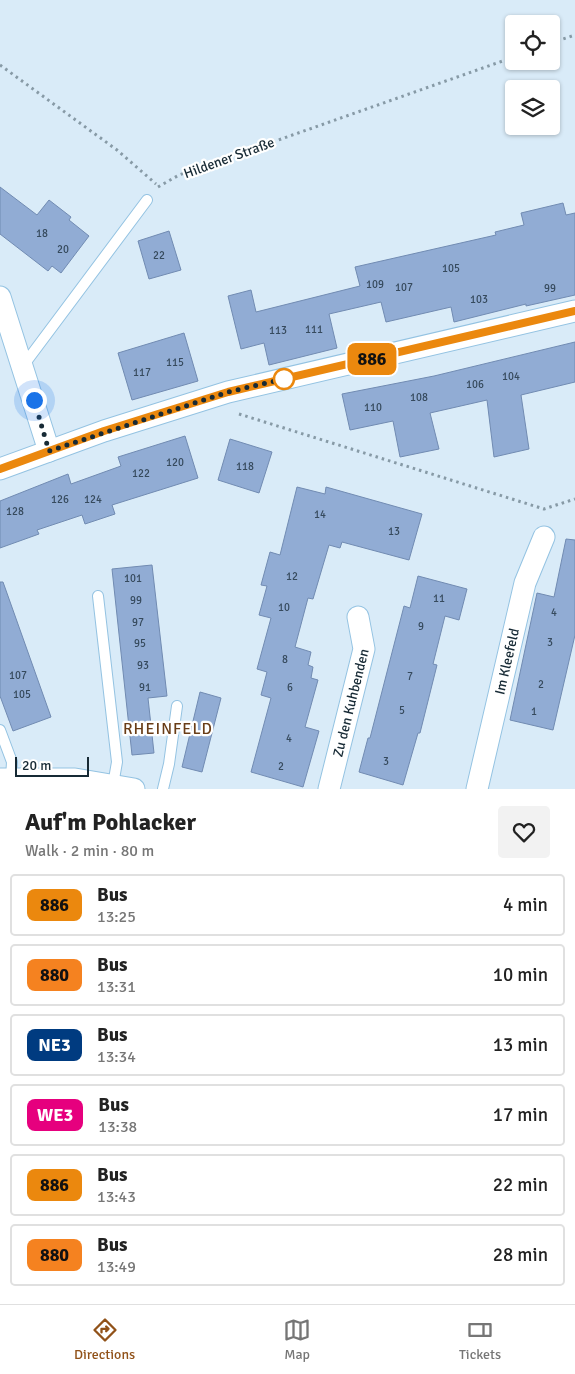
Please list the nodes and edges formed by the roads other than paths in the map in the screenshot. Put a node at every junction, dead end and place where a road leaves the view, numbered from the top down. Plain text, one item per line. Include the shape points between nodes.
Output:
1 (147, 200) road end
2 (0, 297) edge
3 (575, 311) edge
4 (23, 366) junction
5 (49, 451) junction
6 (0, 469) edge
7 (544, 536) dead end
8 (98, 596) dead end
9 (358, 616) dead end
10 (177, 706) dead end
11 (0, 730) edge
12 (6, 778) edge
13 (124, 787) edge
14 (163, 789) edge
15 (329, 789) edge
16 (477, 789) edge

1 - 4 lane
2 - 4 street
3 - 5 street via 228,392
4 - 5 street
5 - 6 street
7 - 16 street, Im Kleefeld via 525,583
8 - 13 lane via 118,762
9 - 15 street, Zu den Kuhbenden via 364,649
10 - 14 lane
11 - 12 lane via 12,762
12 - 13 street via 66,779

